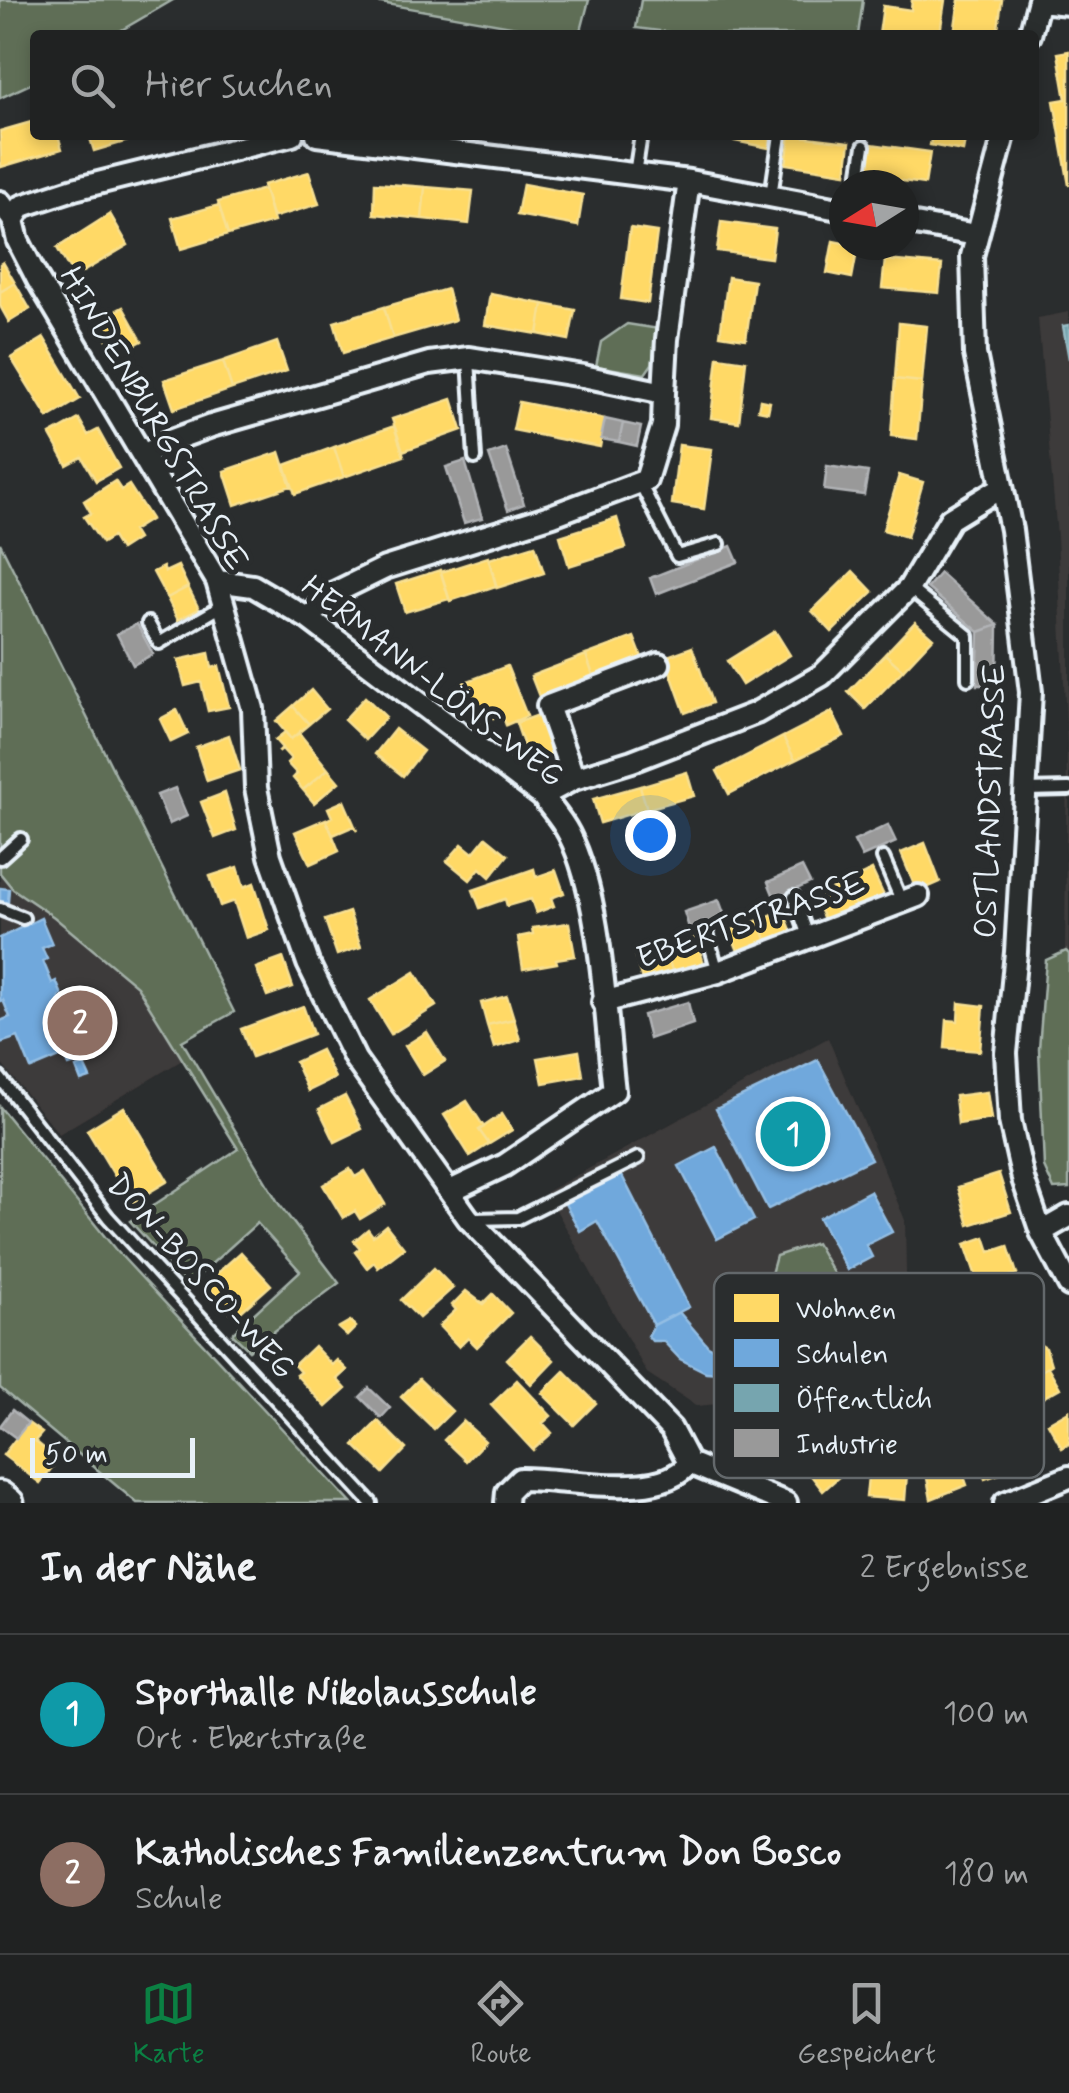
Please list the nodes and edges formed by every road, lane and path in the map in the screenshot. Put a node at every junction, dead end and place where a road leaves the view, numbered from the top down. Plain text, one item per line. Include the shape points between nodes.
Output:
1 (1039, 0) edge
2 (1069, 4) edge
3 (1031, 30) edge
4 (272, 140) edge
5 (358, 140) edge
6 (641, 140) edge
7 (779, 140) edge
8 (1003, 140) edge
9 (864, 146) dead end
10 (860, 170) edge
11 (634, 174) junction
12 (689, 181) junction
13 (771, 197) junction
14 (0, 202) edge
15 (829, 207) edge
16 (13, 220) junction
17 (919, 225) edge
18 (976, 235) junction
19 (468, 358) junction
20 (664, 393) junction
21 (144, 456) junction
22 (474, 458) dead end
23 (640, 482) junction
24 (1002, 487) junction
25 (719, 544) dead end
26 (217, 581) junction
27 (909, 588) junction
28 (224, 605) junction
29 (309, 619) junction
30 (148, 624) dead end
31 (659, 664) dead end
32 (968, 679) dead end
33 (574, 779) junction
34 (1069, 789) edge
35 (1026, 790) junction
36 (542, 796) junction
37 (21, 839) dead end
38 (0, 858) edge
39 (883, 858) dead end
40 (794, 897) dead end
41 (909, 898) joint
42 (0, 909) edge
43 (23, 918) dead end
44 (706, 930) dead end
45 (808, 936) junction
46 (718, 972) junction
47 (603, 1002) junction
48 (0, 1078) edge
49 (638, 1158) dead end
50 (450, 1192) junction
51 (1069, 1216) edge
52 (468, 1218) junction
53 (1041, 1232) junction
54 (1069, 1285) edge
55 (689, 1464) junction
56 (714, 1474) edge
57 (1069, 1477) edge
58 (724, 1478) edge
59 (0, 1496) edge
60 (9, 1503) edge
61 (371, 1503) edge
62 (506, 1503) edge
63 (786, 1503) edge
64 (1006, 1503) edge

1 - 2 street
1 - 3 street
4 - 16 street via 74,189 22,206
5 - 11 street
6 - 11 lane
7 - 13 lane
8 - 18 street, OSTLANDSTRASSE
9 - 10 lane
11 - 12 street
12 - 13 street
12 - 20 street
13 - 15 street
14 - 16 street, HINDENBURGSTRASSE
16 - 21 street, HINDENBURGSTRASSE via 38,280
17 - 18 street
18 - 24 street, OSTLANDSTRASSE via 976,354
19 - 20 street
19 - 21 street via 429,363 210,426
19 - 22 lane
20 - 23 street via 662,425
21 - 26 street, HINDENBURGSTRASSE
23 - 25 lane via 677,556
23 - 29 street via 384,568 330,595
24 - 27 street via 950,519
24 - 35 street, OSTLANDSTRASSE via 1030,692
26 - 28 street, HINDENBURGSTRASSE
26 - 29 street, HERMANN-LÖNS-WEG via 253,586
27 - 32 lane via 968,636
27 - 33 street via 822,675 756,713
28 - 30 lane via 159,642
28 - 50 street, HINDENBURGSTRASSE via 254,709 256,788 270,856 308,963 356,1060
29 - 36 street, HERMANN-LÖNS-WEG
31 - 33 street via 548,706
33 - 36 street
34 - 35 lane
35 - 53 street, OSTLANDSTRASSE via 1006,1053 1010,1121
36 - 47 street, HERMANN-LÖNS-WEG via 568,832 584,872
37 - 38 lane
39 - 41 lane
40 - 45 lane
41 - 45 street, EBERTSTRASSE
42 - 43 lane
44 - 46 lane
45 - 46 street, EBERTSTRASSE
46 - 47 street, EBERTSTRASSE
47 - 50 street, HERMANN-LÖNS-WEG via 614,1090 506,1165
48 - 61 lane, DON-BOSCO-WEG via 108,1217
49 - 52 lane via 518,1218
50 - 52 street, HINDENBURGSTRASSE
51 - 53 street
52 - 55 street, HINDENBURGSTRASSE via 671,1429
53 - 54 street, OSTLANDSTRASSE
55 - 56 street
55 - 62 street via 653,1486 520,1479
57 - 64 street
58 - 63 street
59 - 60 main road

